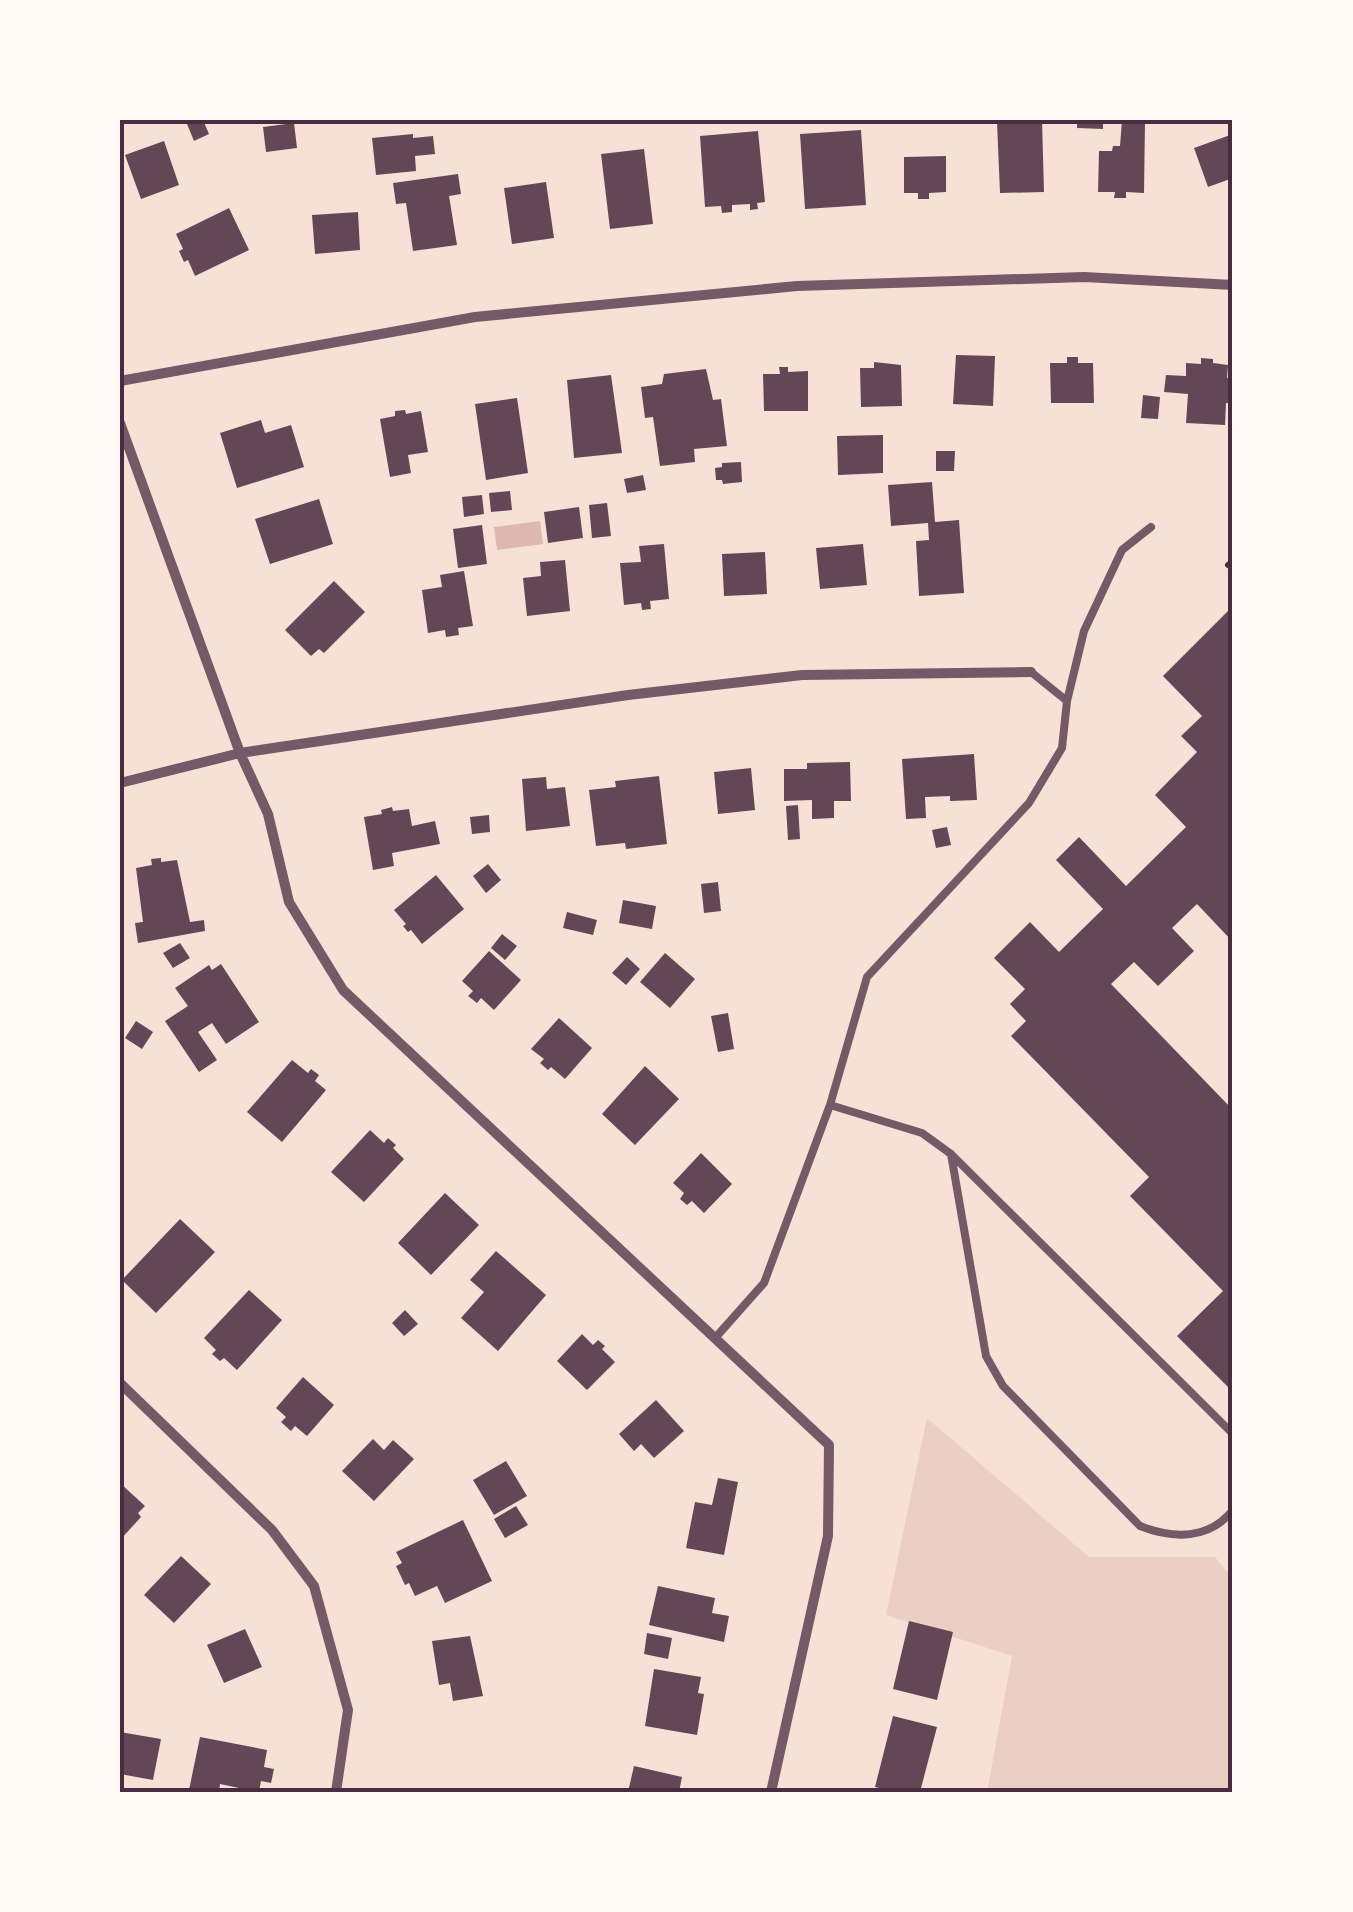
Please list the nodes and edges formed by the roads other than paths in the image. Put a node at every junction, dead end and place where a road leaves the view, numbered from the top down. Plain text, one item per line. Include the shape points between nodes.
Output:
1 (1233, 285) edge
2 (120, 380) edge
3 (120, 423) edge
4 (1151, 527) dead end
5 (1030, 672) joint
6 (1067, 700) junction
7 (240, 753) junction
8 (120, 783) edge
9 (830, 1105) junction
10 (951, 1154) junction
11 (716, 1337) junction
12 (120, 1384) edge
13 (1233, 1434) edge
14 (1233, 1510) edge
15 (336, 1792) edge
16 (771, 1792) edge

1 - 2 street via 1084,277 797,286 476,316
3 - 7 street
4 - 6 lane via 1122,550 1084,631
5 - 6 lane
5 - 7 street via 802,675
6 - 9 lane via 1062,748 1029,804 867,977
7 - 8 street
7 - 11 street via 268,814 289,902 343,990
9 - 10 lane via 922,1133
9 - 11 lane via 764,1283
10 - 13 lane
10 - 14 lane via 986,1356 1003,1386 1140,1526 1166,1536 1192,1535 1215,1527
11 - 16 street via 830,1446 828,1536
12 - 15 street via 272,1530 314,1586 348,1710

